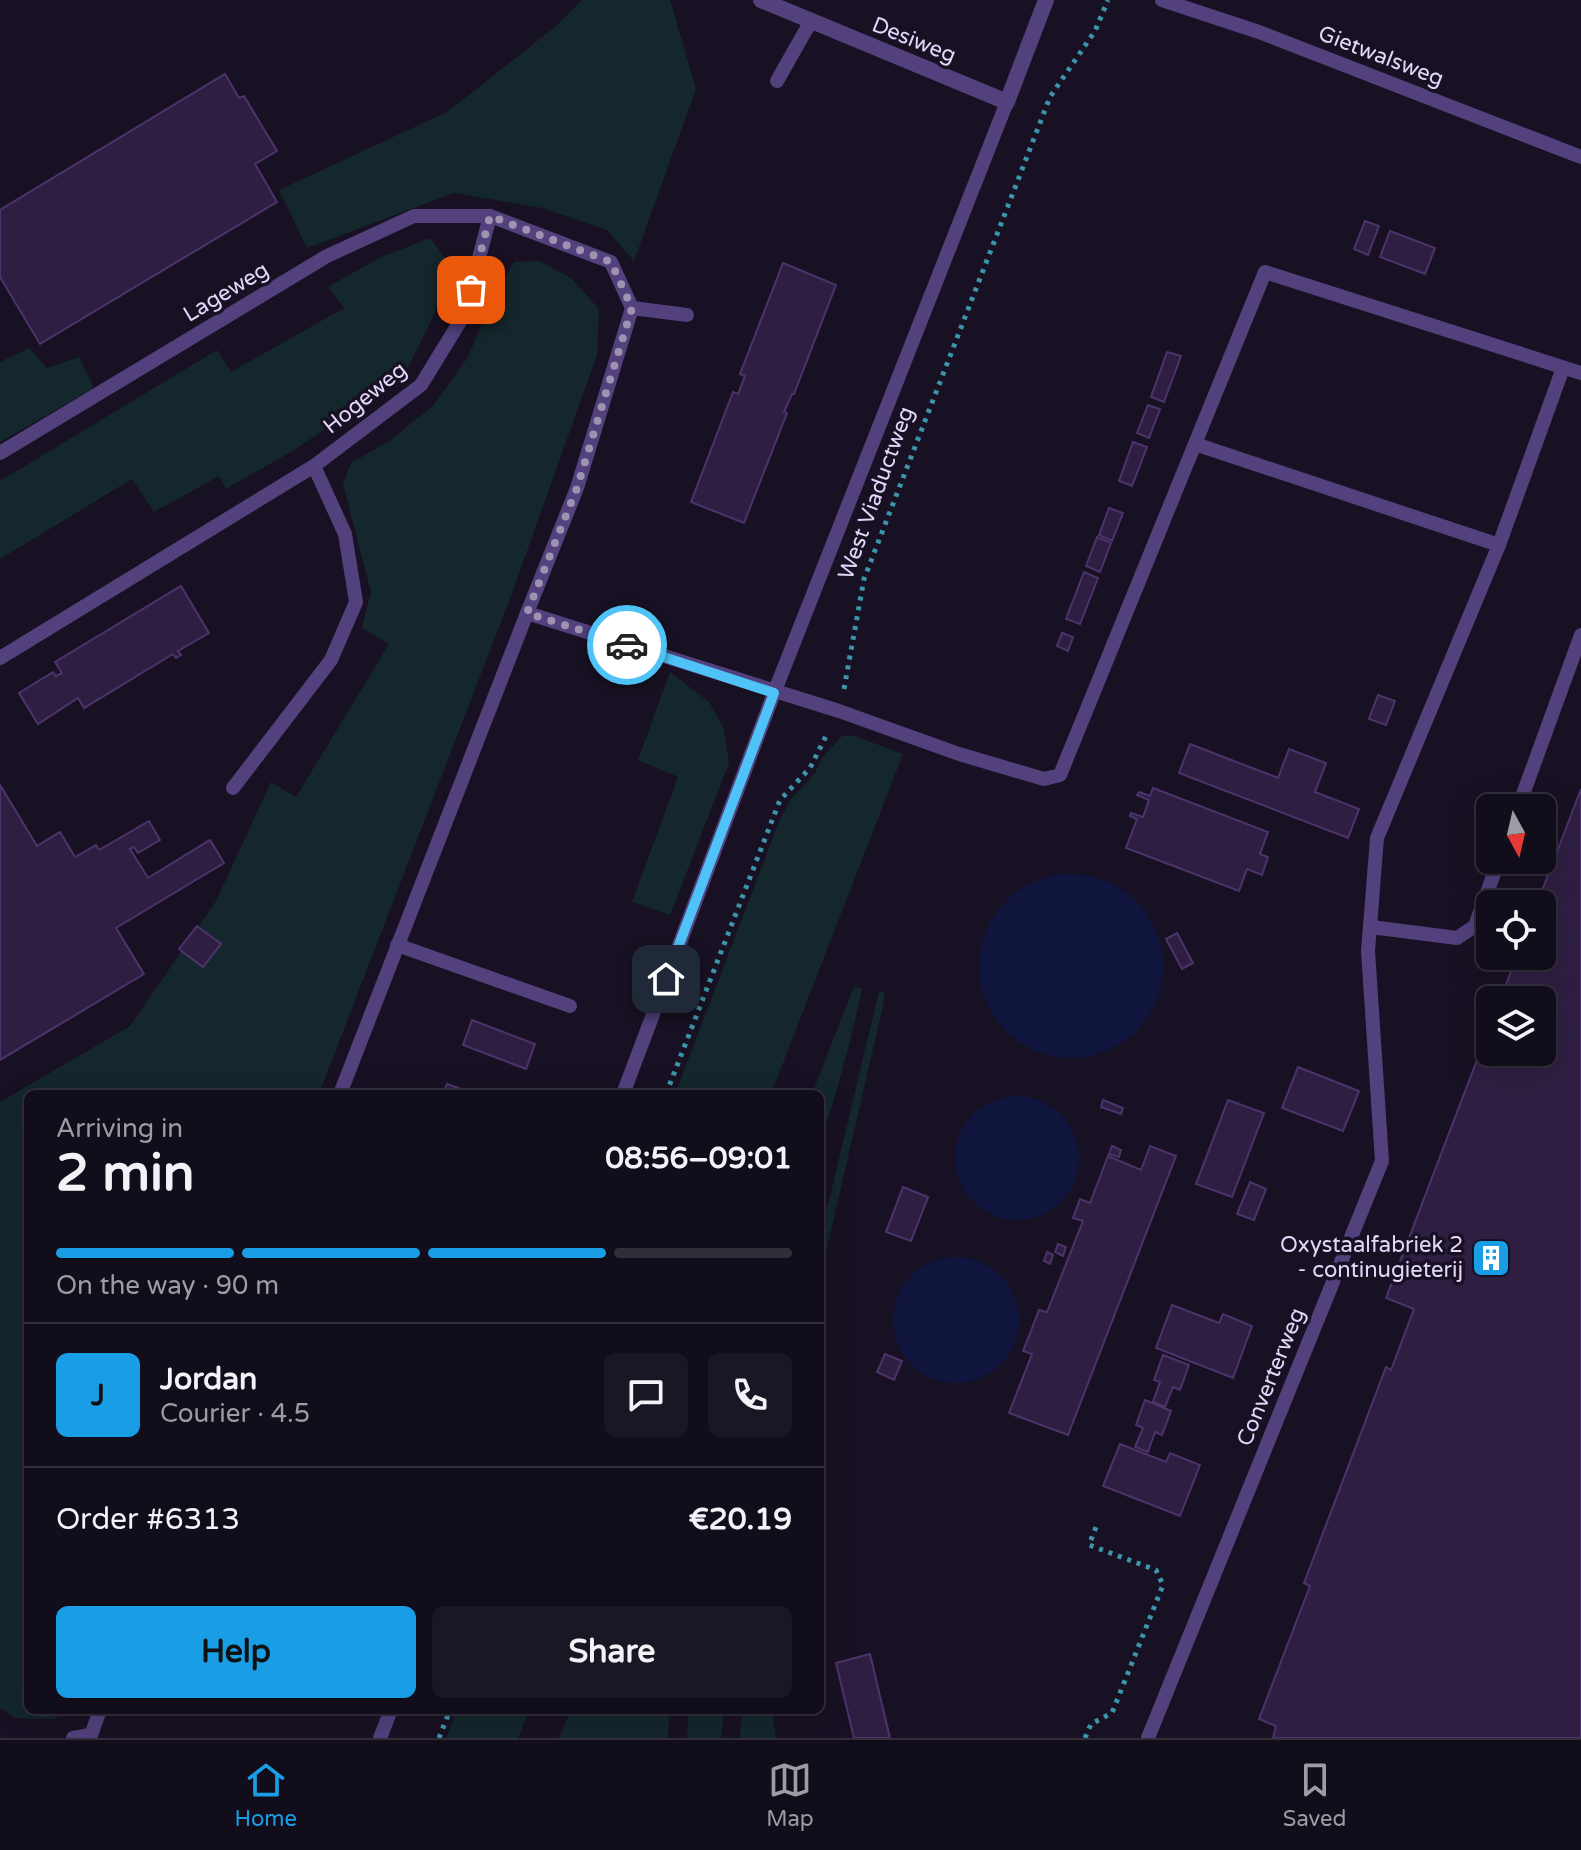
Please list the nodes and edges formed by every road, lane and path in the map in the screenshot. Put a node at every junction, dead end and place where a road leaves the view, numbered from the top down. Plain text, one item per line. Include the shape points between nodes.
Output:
1 (761, 0) edge
2 (1046, 0) edge
3 (1108, 0) edge
4 (1162, 0) edge
5 (811, 21) junction
6 (777, 81) dead end
7 (1007, 102) junction
8 (1581, 157) edge
9 (490, 216) junction
10 (632, 308) junction
11 (687, 315) dead end
12 (1563, 368) junction
13 (1581, 373) edge
14 (1195, 444) junction
15 (0, 453) edge
16 (314, 466) junction
17 (1499, 545) junction
18 (527, 613) junction
19 (1581, 635) edge
20 (0, 658) edge
21 (774, 693) junction
22 (839, 711) junction
23 (233, 788) dead end
24 (1523, 794) edge
25 (1494, 874) edge
26 (1371, 927) junction
27 (397, 945) junction
28 (570, 1006) dead end
29 (342, 1090) edge
30 (625, 1090) edge
31 (668, 1090) edge
32 (1098, 1522) dead end
33 (98, 1714) edge
34 (389, 1714) edge
35 (448, 1714) edge
36 (90, 1736) edge
37 (73, 1738) edge
38 (380, 1738) edge
39 (439, 1738) edge
40 (1085, 1738) edge
41 (1148, 1738) edge

1 - 5 street, Desiweg
2 - 7 street, West Viaductweg
3 - 22 path, West Viaductweg via 1095,31 1050,97 864,579
4 - 8 lane, Gietwalsweg via 1259,32
5 - 6 lane
5 - 7 street, Desiweg
7 - 21 lane, West Viaductweg
9 - 10 lane via 611,262
9 - 15 lane, Lageweg via 414,216 327,256
9 - 16 lane, Hogeweg via 464,315 421,385
10 - 11 lane
10 - 18 lane via 577,488
12 - 13 lane
12 - 14 lane via 1265,272
12 - 17 lane, Converterweg
14 - 17 lane
14 - 22 lane via 1060,775 1044,779
16 - 20 lane, Hogeweg
16 - 23 lane via 345,534 356,602 331,660
17 - 26 lane, Converterweg via 1377,838
18 - 21 lane
18 - 27 lane
19 - 24 lane
21 - 22 lane
21 - 30 lane, West Viaductweg
22 - 31 path, West Viaductweg via 810,768 780,800
25 - 26 lane via 1475,926 1457,938
26 - 41 lane, Converterweg via 1368,951 1382,1161
27 - 28 lane
27 - 29 lane
32 - 40 path via 1089,1545 1156,1570 1163,1585 1112,1713 1091,1724
33 - 36 lane
34 - 38 lane
35 - 39 path
36 - 37 lane

